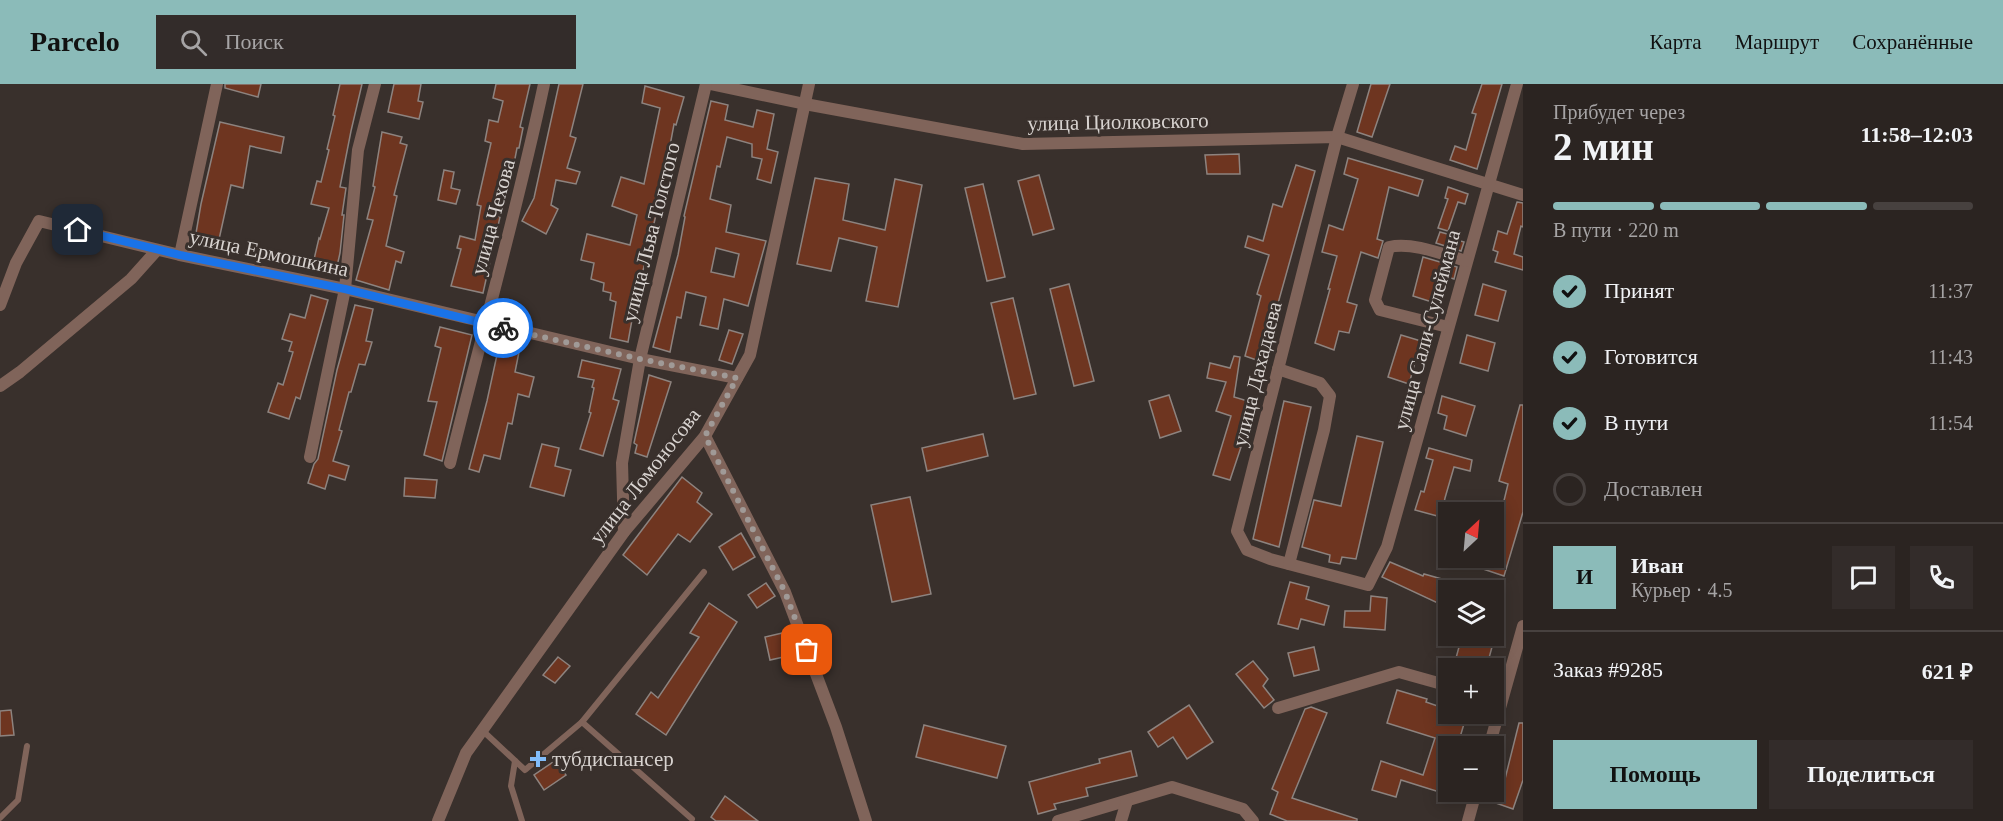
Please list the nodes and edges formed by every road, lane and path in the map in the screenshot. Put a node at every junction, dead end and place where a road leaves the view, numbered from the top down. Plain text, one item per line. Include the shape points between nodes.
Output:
1 (217, 84) edge
2 (375, 84) edge
3 (544, 84) edge
4 (708, 84) edge
5 (809, 84) edge
6 (1353, 84) edge
7 (1517, 84) edge
8 (805, 104) junction
9 (1337, 137) junction
10 (1488, 184) junction
11 (1523, 195) edge
12 (157, 250) junction
13 (180, 255) junction
14 (1466, 261) junction
15 (345, 289) junction
16 (0, 305) edge
17 (484, 323) junction
18 (1448, 327) junction
19 (640, 359) junction
20 (1278, 369) junction
21 (737, 378) junction
22 (0, 386) edge
23 (705, 436) junction
24 (310, 457) dead end
25 (450, 463) dead end
26 (624, 532) junction
27 (1289, 564) junction
28 (704, 572) dead end
29 (1368, 585) joint
30 (1523, 626) edge
31 (1504, 682) edge
32 (1438, 683) edge
33 (1278, 708) dead end
34 (582, 722) junction
35 (482, 730) junction
36 (27, 746) dead end
37 (515, 761) junction
38 (1126, 801) junction
39 (1473, 802) edge
40 (0, 818) edge
41 (692, 819) dead end
42 (438, 821) edge
43 (522, 821) edge
44 (866, 821) edge
45 (1059, 821) edge
46 (1121, 821) edge
47 (1253, 821) edge
48 (1468, 821) edge

1 - 13 street
2 - 15 street via 358,150
3 - 17 street, улица Чехова via 525,177
4 - 8 street, улица Циолковского
4 - 19 street, улица Льва Толстого
5 - 8 street, улица Ломоносова
6 - 9 street, улица Дахадаева
7 - 10 street, улица Сали-Сулеймана
8 - 9 street, улица Циолковского via 1023,144
8 - 21 street, улица Ломоносова via 750,355
9 - 10 street, улица Циолковского
9 - 20 street, улица Дахадаева
10 - 11 street, улица Циолковского
10 - 14 street, улица Сали-Сулеймана
12 - 13 street, улица Ермошкина
12 - 16 street, улица Ермошкина via 39,221 16,263
12 - 22 street via 131,279
13 - 15 street, улица Ермошкина
14 - 18 street, улица Сали-Сулеймана
14 - 18 street via 1425,249 1389,247 1375,300 1380,310
15 - 17 street, улица Ермошкина
15 - 24 street
17 - 19 street, улица Ермошкина
17 - 25 street, улица Чехова
18 - 29 street, улица Сали-Сулеймана via 1387,547
19 - 21 street, улица Ермошкина
19 - 26 street, улица Льва Толстого via 622,464
20 - 27 street, улица Дахадаева via 1237,531 1246,550
20 - 27 street via 1320,383 1330,396
21 - 23 street, улица Ломоносова
23 - 26 street, улица Ломоносова
23 - 44 street via 785,592 836,727
26 - 35 street, улица Ломоносова
27 - 29 street, улица Дахадаева
28 - 34 lane
30 - 31 street
32 - 33 street via 1399,672
34 - 37 lane via 525,770
34 - 41 lane
35 - 37 lane
35 - 42 street, улица Ломоносова via 466,753
36 - 40 lane via 18,800
37 - 43 lane via 511,786
38 - 45 street
38 - 46 street
38 - 47 street via 1172,787 1243,809
39 - 48 street

